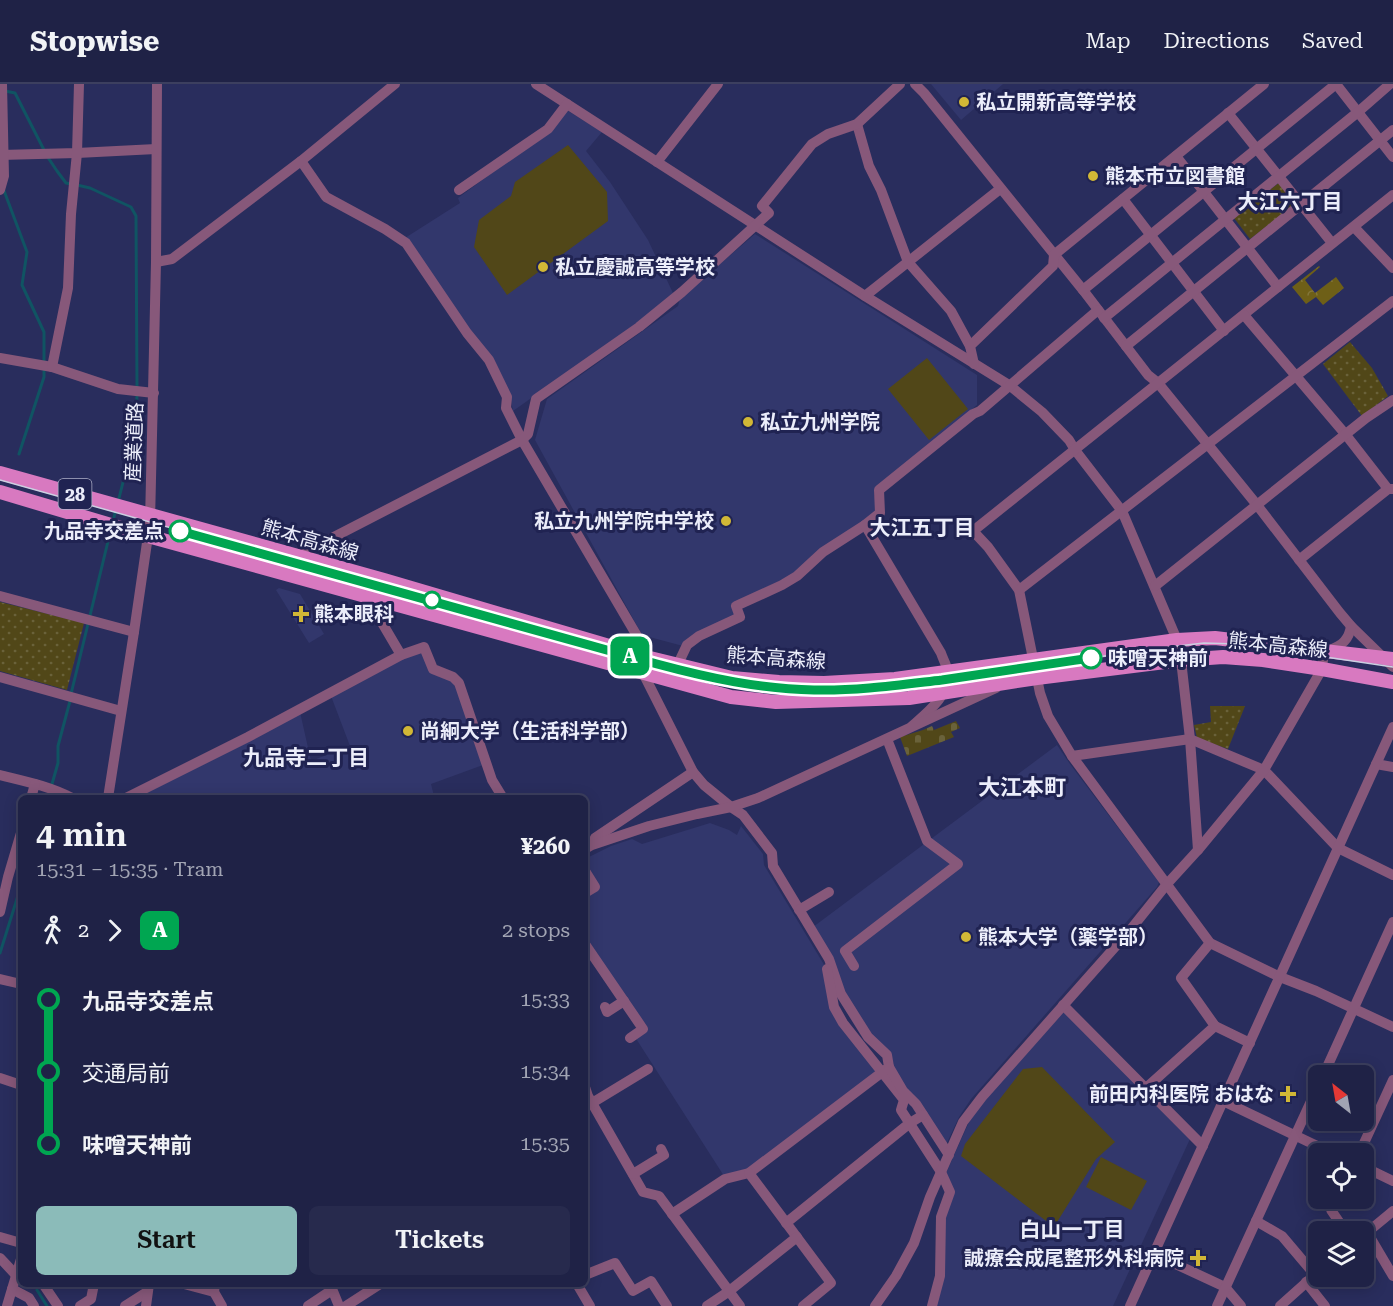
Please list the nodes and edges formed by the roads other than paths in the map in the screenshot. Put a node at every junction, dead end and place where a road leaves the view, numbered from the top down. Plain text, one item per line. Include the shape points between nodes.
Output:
1 (2, 84) edge
2 (79, 84) edge
3 (157, 84) edge
4 (395, 84) edge
5 (536, 84) edge
6 (718, 84) edge
7 (900, 84) edge
8 (915, 84) edge
9 (1264, 84) edge
10 (1336, 84) edge
11 (1390, 84) edge
12 (567, 104) junction
13 (1358, 112) junction
14 (1228, 113) junction
15 (856, 124) junction
16 (1393, 130) edge
17 (1380, 140) junction
18 (156, 149) junction
19 (1257, 149) junction
20 (77, 153) junction
21 (2, 155) edge
22 (1176, 156) junction
23 (1393, 157) edge
24 (301, 161) junction
25 (657, 162) junction
26 (1279, 176) junction
27 (0, 189) edge
28 (1000, 189) junction
29 (459, 190) dead end
30 (1205, 192) junction
31 (1393, 195) edge
32 (1123, 199) junction
33 (1301, 204) junction
34 (1225, 219) junction
35 (756, 225) junction
36 (1354, 227) junction
37 (1150, 235) junction
38 (1332, 243) junction
39 (1248, 248) junction
40 (1054, 255) junction
41 (156, 262) junction
42 (908, 262) junction
43 (1172, 263) junction
44 (1393, 268) edge
45 (1278, 287) junction
46 (1083, 290) junction
47 (1194, 291) junction
48 (865, 296) junction
49 (1393, 301) edge
50 (1101, 314) junction
51 (1244, 315) junction
52 (1224, 331) junction
53 (970, 346) junction
54 (1126, 346) junction
55 (0, 358) edge
56 (974, 364) junction
57 (51, 367) junction
58 (1296, 376) junction
59 (1158, 383) junction
60 (1009, 385) junction
61 (154, 393) junction
62 (1393, 400) edge
63 (1346, 435) junction
64 (522, 440) junction
65 (1207, 445) junction
66 (1075, 450) junction
67 (0, 473) edge
68 (1391, 489) edge
69 (0, 492) edge
70 (1257, 505) junction
71 (1122, 511) junction
72 (150, 515) junction
73 (865, 525) junction
74 (148, 536) junction
75 (297, 556) junction
76 (1299, 560) junction
77 (268, 568) junction
78 (384, 580) junction
79 (1155, 586) junction
80 (1019, 590) junction
81 (0, 596) edge
82 (382, 601) junction
83 (1351, 626) junction
84 (134, 632) junction
85 (1177, 640) junction
86 (1327, 650) junction
87 (401, 654) junction
88 (650, 658) junction
89 (1034, 660) junction
90 (1181, 660) junction
91 (1390, 661) edge
92 (678, 664) junction
93 (1322, 669) junction
94 (948, 672) junction
95 (643, 673) junction
96 (0, 678) edge
97 (1037, 678) junction
98 (1393, 682) edge
99 (1008, 683) junction
100 (944, 693) junction
101 (909, 698) junction
102 (121, 711) junction
103 (912, 726) junction
104 (1393, 727) edge
105 (1190, 738) junction
106 (887, 739) junction
107 (1072, 756) junction
108 (1376, 764) junction
109 (1393, 766) edge
110 (1264, 771) junction
111 (693, 772) junction
112 (0, 775) edge
113 (35, 784) junction
114 (32, 795) edge
115 (66, 795) edge
116 (108, 795) edge
117 (132, 795) edge
118 (501, 795) edge
119 (731, 807) junction
120 (18, 841) edge
121 (589, 847) edge
122 (1338, 848) junction
123 (1198, 850) junction
124 (1393, 875) edge
125 (4, 876) edge
126 (588, 876) edge
127 (1167, 884) junction
128 (588, 890) edge
129 (829, 892) dead end
130 (799, 910) junction
131 (0, 912) edge
132 (1393, 922) edge
133 (1210, 943) junction
134 (588, 948) edge
135 (854, 966) dead end
136 (1280, 977) junction
137 (0, 979) edge
138 (18, 983) edge
139 (624, 1001) junction
140 (1063, 1005) junction
141 (605, 1007) dead end
142 (1354, 1009) junction
143 (1215, 1026) junction
144 (1393, 1027) edge
145 (630, 1038) dead end
146 (1250, 1042) junction
147 (1328, 1065) edge
148 (648, 1069) dead end
149 (885, 1070) junction
150 (0, 1078) edge
151 (1393, 1080) edge
152 (18, 1084) edge
153 (1146, 1088) junction
154 (588, 1096) edge
155 (1223, 1101) junction
156 (1308, 1109) edge
157 (923, 1115) junction
158 (910, 1123) junction
159 (1296, 1136) junction
160 (1311, 1143) edge
161 (1364, 1143) edge
162 (1203, 1146) junction
163 (949, 1155) junction
164 (665, 1156) dead end
165 (1374, 1171) edge
166 (941, 1172) junction
167 (633, 1173) junction
168 (749, 1173) junction
169 (1393, 1180) edge
170 (1393, 1211) edge
171 (672, 1214) junction
172 (1256, 1221) junction
173 (786, 1223) junction
174 (1374, 1226) edge
175 (0, 1237) edge
176 (797, 1237) junction
177 (18, 1242) edge
178 (1374, 1247) edge
179 (1154, 1254) junction
180 (0, 1258) edge
181 (18, 1268) edge
182 (1308, 1270) edge
183 (588, 1274) edge
184 (16, 1275) junction
185 (1393, 1276) edge
186 (1308, 1281) edge
187 (45, 1287) edge
188 (93, 1287) edge
189 (331, 1287) edge
190 (375, 1287) edge
191 (579, 1287) edge
192 (1226, 1287) junction
193 (1317, 1287) edge
194 (148, 1288) edge
195 (214, 1288) edge
196 (12, 1289) junction
197 (728, 1292) junction
198 (7, 1306) edge
199 (34, 1306) edge
200 (58, 1306) edge
201 (80, 1306) edge
202 (125, 1306) edge
203 (146, 1306) edge
204 (222, 1306) edge
205 (308, 1306) edge
206 (339, 1306) edge
207 (346, 1306) edge
208 (590, 1306) edge
209 (667, 1306) edge
210 (707, 1306) edge
211 (740, 1306) edge
212 (803, 1306) edge
213 (875, 1306) edge
214 (932, 1306) edge
215 (1130, 1306) edge
216 (1217, 1306) edge
217 (1241, 1306) edge
218 (1280, 1306) edge
219 (1325, 1306) edge

1 - 21 street
2 - 20 street
3 - 18 street, 産業道路
4 - 24 street
5 - 12 street
6 - 25 street
7 - 15 street
8 - 28 street
9 - 14 street
10 - 13 street
10 - 19 street
11 - 13 street
12 - 25 street
12 - 29 street via 548,129
13 - 17 street
13 - 26 street
14 - 19 street
14 - 22 street
15 - 35 street via 812,144 762,206 769,213
15 - 42 street
16 - 17 street
17 - 23 street
17 - 33 street
18 - 20 street
18 - 41 street, 産業道路
19 - 26 street
19 - 30 street
20 - 21 street
20 - 57 street via 68,288
21 - 27 street via 4,176
22 - 30 street
22 - 32 street
24 - 41 street via 172,259
24 - 64 street via 326,197 406,243 489,360
25 - 35 street
26 - 33 street
26 - 34 street
28 - 40 street
28 - 42 street
30 - 34 street
30 - 37 street
31 - 36 street
32 - 37 street
32 - 40 street
33 - 38 street
33 - 39 street
34 - 39 street
34 - 43 street
35 - 48 street
35 - 64 street via 639,327 536,399 528,434
36 - 38 street
36 - 44 street
37 - 43 street
37 - 46 street
38 - 45 street
39 - 45 street
39 - 47 street
40 - 46 street
40 - 53 street via 1053,266
41 - 61 street, 産業道路
42 - 48 street
42 - 53 street via 951,311
43 - 47 street
43 - 50 street
45 - 51 street
46 - 50 street
47 - 52 street
47 - 54 street
48 - 56 street
49 - 58 street
50 - 54 street
50 - 60 street
51 - 52 street
51 - 58 street
52 - 59 street
53 - 56 street
54 - 59 street
55 - 57 street
56 - 60 street
57 - 61 street via 118,389
58 - 63 street
58 - 65 street
59 - 65 street
59 - 66 street
60 - 66 street via 1054,423
60 - 73 street via 879,490 880,513
61 - 72 street, 産業道路
62 - 63 street
63 - 68 street
63 - 70 street
64 - 75 street
64 - 88 street
65 - 70 street
65 - 71 street
66 - 71 street
66 - 80 street via 973,531
67 - 72 main road, 熊本高森線 / 28
68 - 76 street
69 - 74 main road, 熊本高森線 / 28
70 - 76 street
70 - 79 street
71 - 79 street
71 - 80 street
72 - 74 street, 産業道路
72 - 75 main road, 熊本高森線 / 28
73 - 92 street via 823,552 797,576 736,606 740,617 687,645
73 - 94 street via 941,653
74 - 77 main road, 熊本高森線 / 28
74 - 84 street, 産業道路
75 - 77 street
75 - 78 main road, 熊本高森線 / 28
76 - 83 street
77 - 82 main road, 熊本高森線 / 28
78 - 82 street
78 - 88 main road, 熊本高森線 / 28
79 - 85 street
80 - 89 street
81 - 84 street
82 - 87 street via 378,616
82 - 95 main road, 熊本高森線 / 28
83 - 86 street via 1345,642
83 - 91 street
84 - 102 street, 産業道路
85 - 86 main road, 熊本高森線 / 28 via 1215,638
85 - 89 main road, 熊本高森線 / 28
85 - 90 street
86 - 91 main road, 熊本高森線 / 28
86 - 93 street
87 - 117 street
87 - 118 street via 424,647 433,669 459,683 492,780
88 - 92 main road, 熊本高森線 / 28
89 - 94 main road, 熊本高森線 / 28
89 - 97 street
90 - 93 main road, 熊本高森線 / 28 via 1223,657
90 - 97 main road, 熊本高森線 / 28
90 - 105 street
92 - 94 main road, 熊本高森線 / 28 via 732,678 779,682 895,679
93 - 98 main road, 熊本高森線 / 28
93 - 110 street
94 - 100 street
95 - 101 main road, 熊本高森線 / 28 via 731,697 776,702
95 - 111 street
96 - 102 street
97 - 99 main road, 熊本高森線 / 28
97 - 107 street via 1048,716
99 - 100 main road, 熊本高森線 / 28
99 - 103 street
100 - 101 main road, 熊本高森線 / 28
100 - 103 street
101 - 103 street via 918,715
102 - 116 street, 産業道路
103 - 106 street
104 - 108 street
105 - 107 street
105 - 110 street
105 - 123 street
106 - 119 street
106 - 135 street via 927,842 958,864 845,951
107 - 127 street
108 - 109 street
108 - 122 street
110 - 122 street
110 - 123 street
111 - 119 street
111 - 121 street via 595,838
112 - 113 street
113 - 114 street
113 - 115 street
119 - 121 street via 649,826
119 - 130 street via 743,815 771,853 772,866
119 - 149 street via 730,812 764,851 766,863 826,964 834,1007 843,1023
120 - 125 street
122 - 124 street
122 - 136 street
123 - 127 street
125 - 131 street
126 - 128 street via 595,887
127 - 133 street
127 - 140 street
129 - 130 street
130 - 149 street via 829,959 841,994 868,1037 888,1054
132 - 142 street
133 - 136 street
133 - 143 street via 1181,978
134 - 139 street
136 - 142 street
136 - 146 street
137 - 138 street
139 - 141 street via 607,1012
139 - 145 street via 643,1029
140 - 153 street
140 - 163 street via 982,1097 963,1122
142 - 144 street
142 - 147 street
143 - 146 street
143 - 153 street
146 - 155 street
148 - 154 street
149 - 157 street
149 - 158 street via 904,1100 901,1110
149 - 168 street
150 - 152 street
151 - 161 street
153 - 162 street
154 - 167 street
155 - 159 street
155 - 162 street
156 - 159 street
157 - 158 street
157 - 163 street
158 - 166 street
158 - 173 street
159 - 160 street
159 - 172 street
162 - 179 street
163 - 166 street
164 - 167 street
165 - 169 street
166 - 213 street via 914,1243
166 - 214 street via 950,1192 941,1217 940,1276
167 - 171 street via 643,1192 659,1196
168 - 171 street via 724,1179
168 - 173 street
170 - 174 street
171 - 197 street
172 - 182 street via 1282,1236
172 - 192 street
173 - 176 street
175 - 177 street
176 - 197 street
176 - 212 street via 831,1283
178 - 185 street
179 - 192 street
179 - 215 street
180 - 184 street
181 - 184 street
183 - 209 street via 615,1263 633,1291 651,1281
184 - 196 street
186 - 218 street
187 - 200 street
188 - 201 street via 91,1299
189 - 205 street
189 - 206 street
190 - 207 street
191 - 208 street
192 - 216 street
192 - 217 street
193 - 219 street
194 - 202 street
194 - 203 street
195 - 204 street
196 - 198 street
196 - 199 street via 29,1298
197 - 210 street
197 - 211 street

